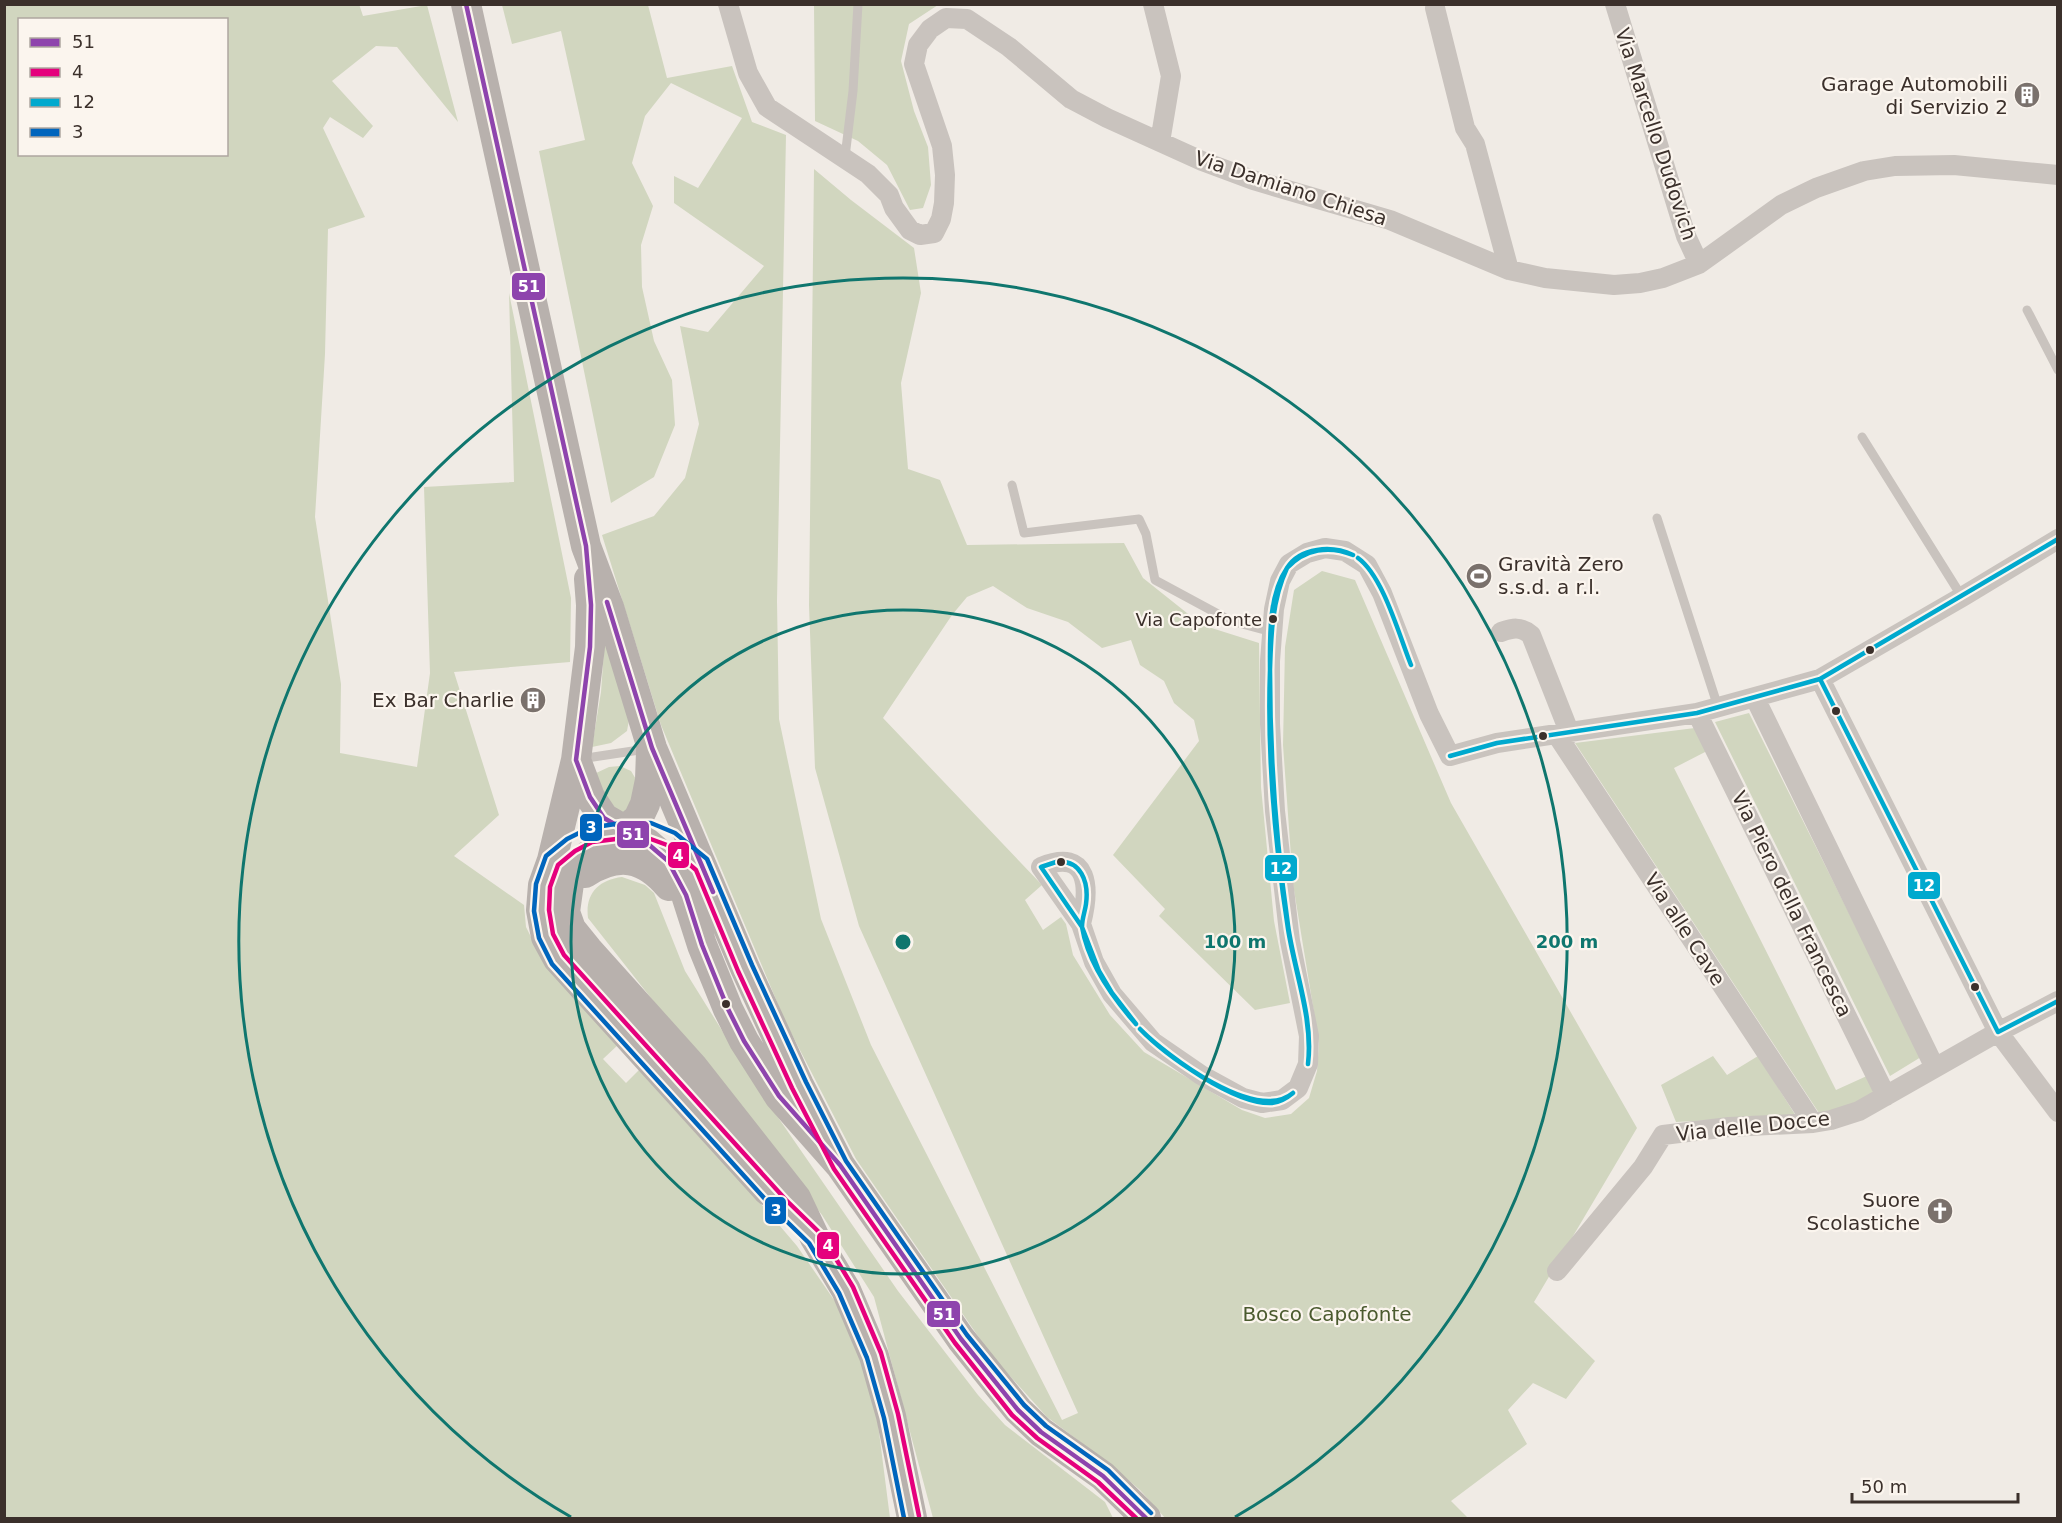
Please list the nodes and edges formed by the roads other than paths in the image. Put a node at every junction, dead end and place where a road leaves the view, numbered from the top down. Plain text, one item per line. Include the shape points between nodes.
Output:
1 (466, 4) edge
2 (728, 4) edge
3 (858, 4) edge
4 (1153, 4) edge
5 (1615, 4) edge
6 (1435, 8) dead end
7 (1160, 142) junction
8 (845, 157) junction
9 (2058, 175) edge
10 (1699, 264) junction
11 (1509, 270) junction
12 (2026, 310) dead end
13 (2058, 370) edge
14 (1863, 437) dead end
15 (1012, 484) dead end
16 (1657, 518) dead end
17 (2058, 539) edge
18 (586, 546) junction
19 (1962, 597) junction
20 (1272, 632) junction
21 (1501, 632) dead end
22 (1820, 679) junction
23 (1755, 698) junction
24 (1718, 707) junction
25 (1697, 713) junction
26 (1563, 735) junction
27 (652, 748) junction
28 (576, 760) junction
29 (623, 831) junction
30 (552, 860) junction
31 (702, 865) junction
32 (567, 888) junction
33 (1082, 924) dead end
34 (702, 945) junction
35 (2058, 1001) edge
36 (1998, 1032) junction
37 (1935, 1068) junction
38 (1886, 1096) junction
39 (2058, 1112) edge
40 (1813, 1123) junction
41 (840, 1165) junction
42 (815, 1238) junction
43 (1557, 1271) dead end
44 (912, 1518) edge
45 (1146, 1518) edge

1 - 18 main road
2 - 8 street, Via Damiano Chiesa via 748,72 767,107
3 - 8 lane
4 - 7 street via 1171,76
5 - 10 street, Via Marcello Dudovich via 1686,236
6 - 11 street via 1465,128 1475,144
7 - 8 street, Via Damiano Chiesa via 1071,99 1002,42 967,19 946,18 930,28 918,45 914,64 942,146 944,203 934,233 920,235 910,230 889,195
7 - 11 street, Via Damiano Chiesa via 1241,176 1404,225
9 - 10 street, Via Damiano Chiesa via 1954,165 1864,171 1780,205
10 - 11 street, Via Damiano Chiesa via 1663,278 1614,285
12 - 13 lane
14 - 19 lane
15 - 20 lane via 1024,533 1139,519 1155,580 1231,621
16 - 24 lane
17 - 19 street
18 - 27 main road
18 - 28 main road via 590,647
19 - 22 street
20 - 26 street via 1280,580 1290,564 1325,548 1345,551 1367,565 1382,593 1429,714 1450,756 1497,743
20 - 33 street via 1270,724 1275,811 1290,941 1309,1036 1308,1064 1299,1088 1282,1101 1263,1103 1243,1098 1200,1075 1153,1042 1112,994 1094,962
21 - 26 street, Via alle Cave via 1515,627 1531,635
22 - 23 street
22 - 36 street
23 - 24 street
23 - 37 street
24 - 25 street
25 - 26 street
25 - 38 street, Via Piero della Francesca
26 - 40 street, Via alle Cave
27 - 28 lane
27 - 29 main road via 645,804 638,819
27 - 31 main road
28 - 29 main road via 590,797 604,818
28 - 30 main road
29 - 30 main road via 590,834
29 - 31 main road via 650,830 671,839
29 - 32 main road via 577,865
29 - 34 main road via 647,843 668,861 686,894
30 - 42 main road via 543,885 541,910 546,937 558,959 773,1197
31 - 41 main road via 799,1085
32 - 34 main road via 599,864 616,860 645,864 677,895
32 - 42 main road via 565,912 572,929 693,1067 796,1198
34 - 41 main road via 744,1041 779,1096
35 - 36 street, Via delle Docce
36 - 37 street, Via delle Docce
36 - 39 street
37 - 38 street, Via delle Docce
38 - 40 street, Via delle Docce via 1859,1111
40 - 43 street, Via delle Docce via 1663,1135 1643,1167
41 - 45 main road via 961,1339 1018,1410 1041,1432 1103,1476
42 - 44 main road via 846,1290 874,1356

